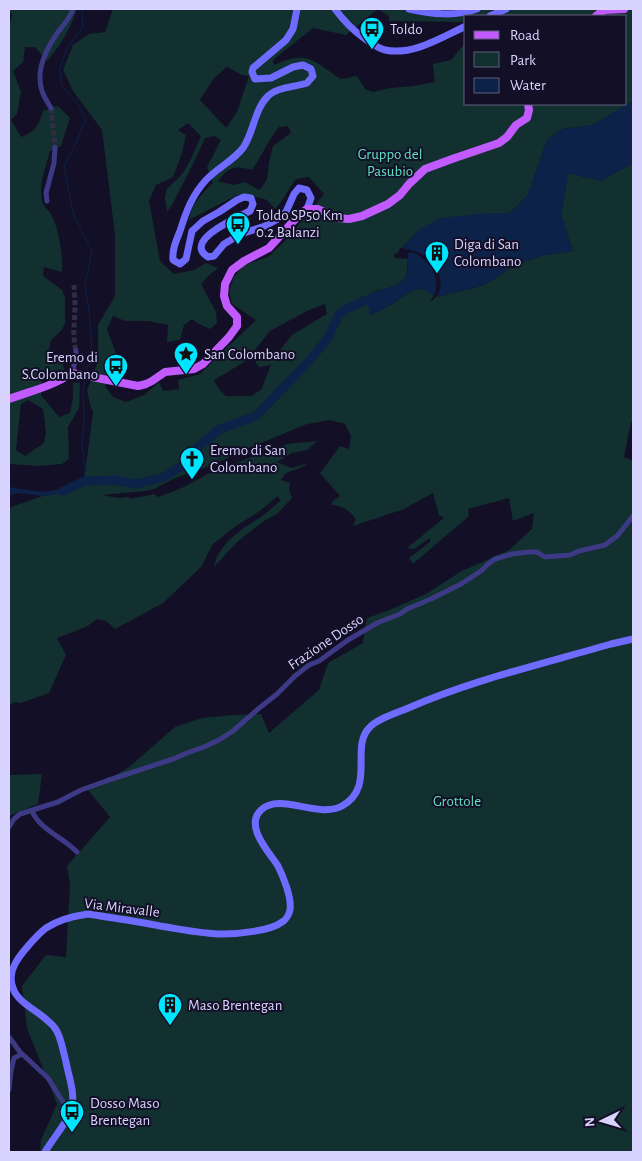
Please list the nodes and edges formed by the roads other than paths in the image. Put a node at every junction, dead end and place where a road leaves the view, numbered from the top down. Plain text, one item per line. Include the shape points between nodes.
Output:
1 (73, 9) edge
2 (297, 9) edge
3 (336, 9) edge
4 (409, 9) edge
5 (477, 9) edge
6 (506, 9) edge
7 (624, 9) edge
8 (492, 15) edge
9 (597, 15) edge
10 (464, 27) edge
11 (528, 105) edge
12 (52, 108) tunnel mouth
13 (55, 147) tunnel mouth
14 (47, 201) dead end
15 (307, 209) junction
16 (76, 351) tunnel mouth
17 (75, 373) junction
18 (9, 399) edge
19 (633, 516) edge
20 (633, 639) edge
21 (33, 810) junction
22 (9, 827) edge
23 (77, 852) dead end
24 (9, 1037) edge
25 (22, 1054) junction
26 (9, 1090) edge
27 (70, 1113) junction
28 (44, 1152) edge

1 - 12 street via 42,62 42,92
2 - 15 street via 293,29 286,40 252,72 255,78 271,78 303,65 313,76 307,84 278,90 262,104 244,147 207,179 195,194 175,244 173,260 180,264 186,259 192,232 203,221 244,197 251,198 250,211 207,236 201,245 202,254 214,256 224,244 241,234 276,220 286,212 299,188 307,190 311,198
3 - 10 street via 358,33 385,50 416,49
4 - 5 street via 459,14
6 - 8 street
7 - 9 main road via 604,10
11 - 15 main road via 527,118 499,143 426,169 388,204 362,216 349,218
13 - 14 street
15 - 17 main road via 269,248 232,270 225,284 224,296 237,326 203,364 194,369 165,372 138,386
16 - 17 street
17 - 18 main road via 39,390
19 - 21 street, Frazione Dosso via 605,545 570,555 545,557 529,552 495,559 460,584 377,623 309,665 219,740
20 - 27 street, Via Miravalle via 464,686 382,719 369,728 363,740 359,786 348,802 334,810 277,804 266,806 256,817 255,826 281,873 290,901 285,920 277,925 223,934 88,914 71,917 46,928 13,967 12,988 21,1001 56,1029 72,1088
21 - 22 street, Frazione Dosso via 17,816
21 - 23 street via 33,815 47,829
24 - 25 street
25 - 26 street via 12,1063
25 - 27 street via 48,1078
27 - 28 street, Via Miravalle

